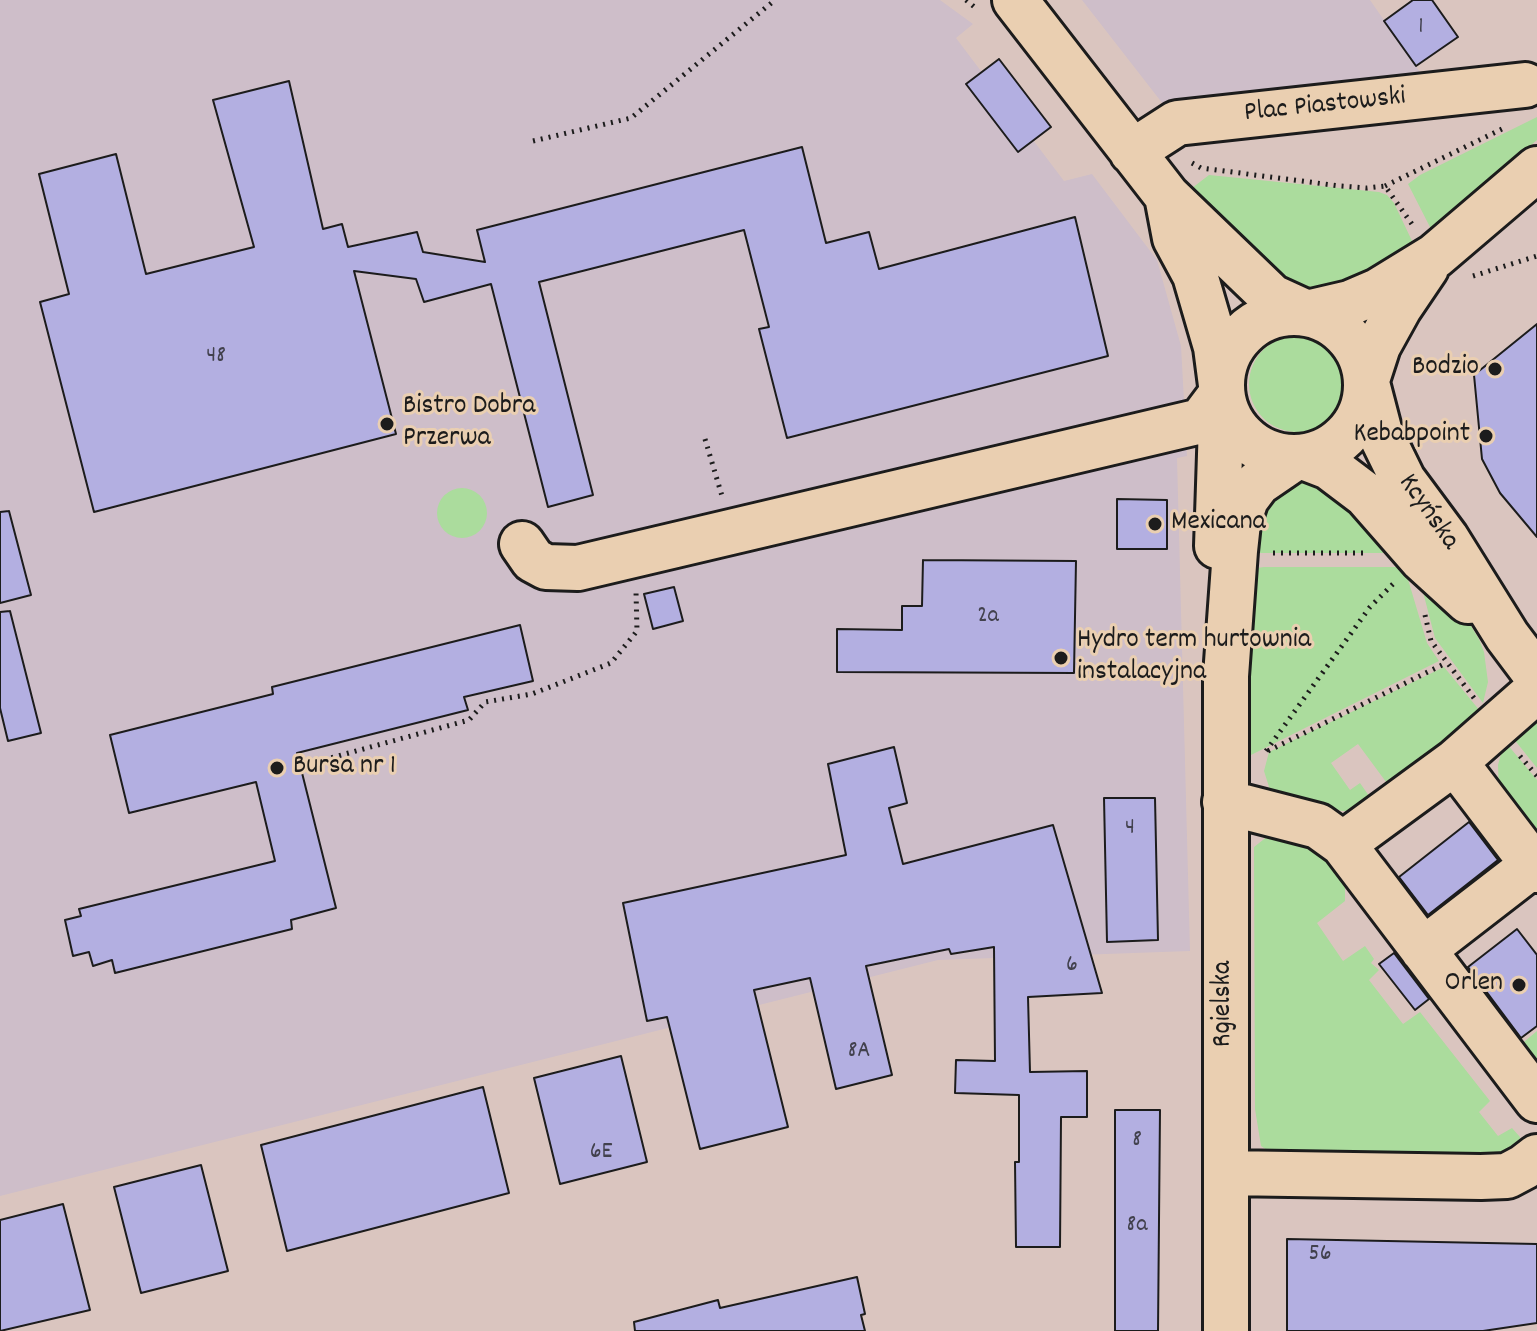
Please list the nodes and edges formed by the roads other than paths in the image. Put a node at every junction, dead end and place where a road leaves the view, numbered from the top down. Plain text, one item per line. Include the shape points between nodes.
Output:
1 (1015, 0) edge
2 (1518, 105) road end
3 (1132, 152) junction
4 (1537, 169) edge
5 (1167, 196) junction
6 (1452, 267) junction
7 (1307, 313) junction
8 (1367, 380) junction
9 (1222, 393) junction
10 (1299, 457) junction
11 (522, 544) dead end
12 (1507, 636) junction
13 (1226, 676) junction
14 (1537, 676) edge
15 (1537, 690) edge
16 (1455, 762) junction
17 (1225, 802) junction
18 (1343, 844) junction
19 (1535, 867) edge
20 (1423, 950) junction
21 (1537, 1100) edge
22 (1537, 1157) edge
23 (1226, 1173) junction
24 (1226, 1331) edge

1 - 3 street
2 - 3 street, Plac Piastowski via 1177,123
3 - 5 street
4 - 6 street
5 - 7 street via 1272,297
5 - 9 street via 1175,238 1209,316
6 - 7 street
6 - 8 street via 1399,308
7 - 8 street via 1348,336
7 - 9 street via 1276,314 1248,329 1228,353
8 - 10 street via 1366,399 1350,431 1320,453
8 - 12 street, Kcyńska via 1389,456
9 - 10 street via 1228,416 1249,442 1279,456
9 - 11 street via 1201,421 578,568 546,567
9 - 13 street, Rgielska via 1217,551
10 - 12 street, Kcyńska via 1329,467 1366,495 1422,559
10 - 13 street, Rgielska via 1258,483 1246,499 1238,523
12 - 14 street, Kcyńska
13 - 17 street, Rgielska
15 - 16 street
16 - 18 street
16 - 19 street
17 - 18 street via 1318,826
17 - 23 street, Rgielska
18 - 20 street
19 - 20 street
20 - 21 street
22 - 23 street via 1507,1176
23 - 24 street, Rgielska

